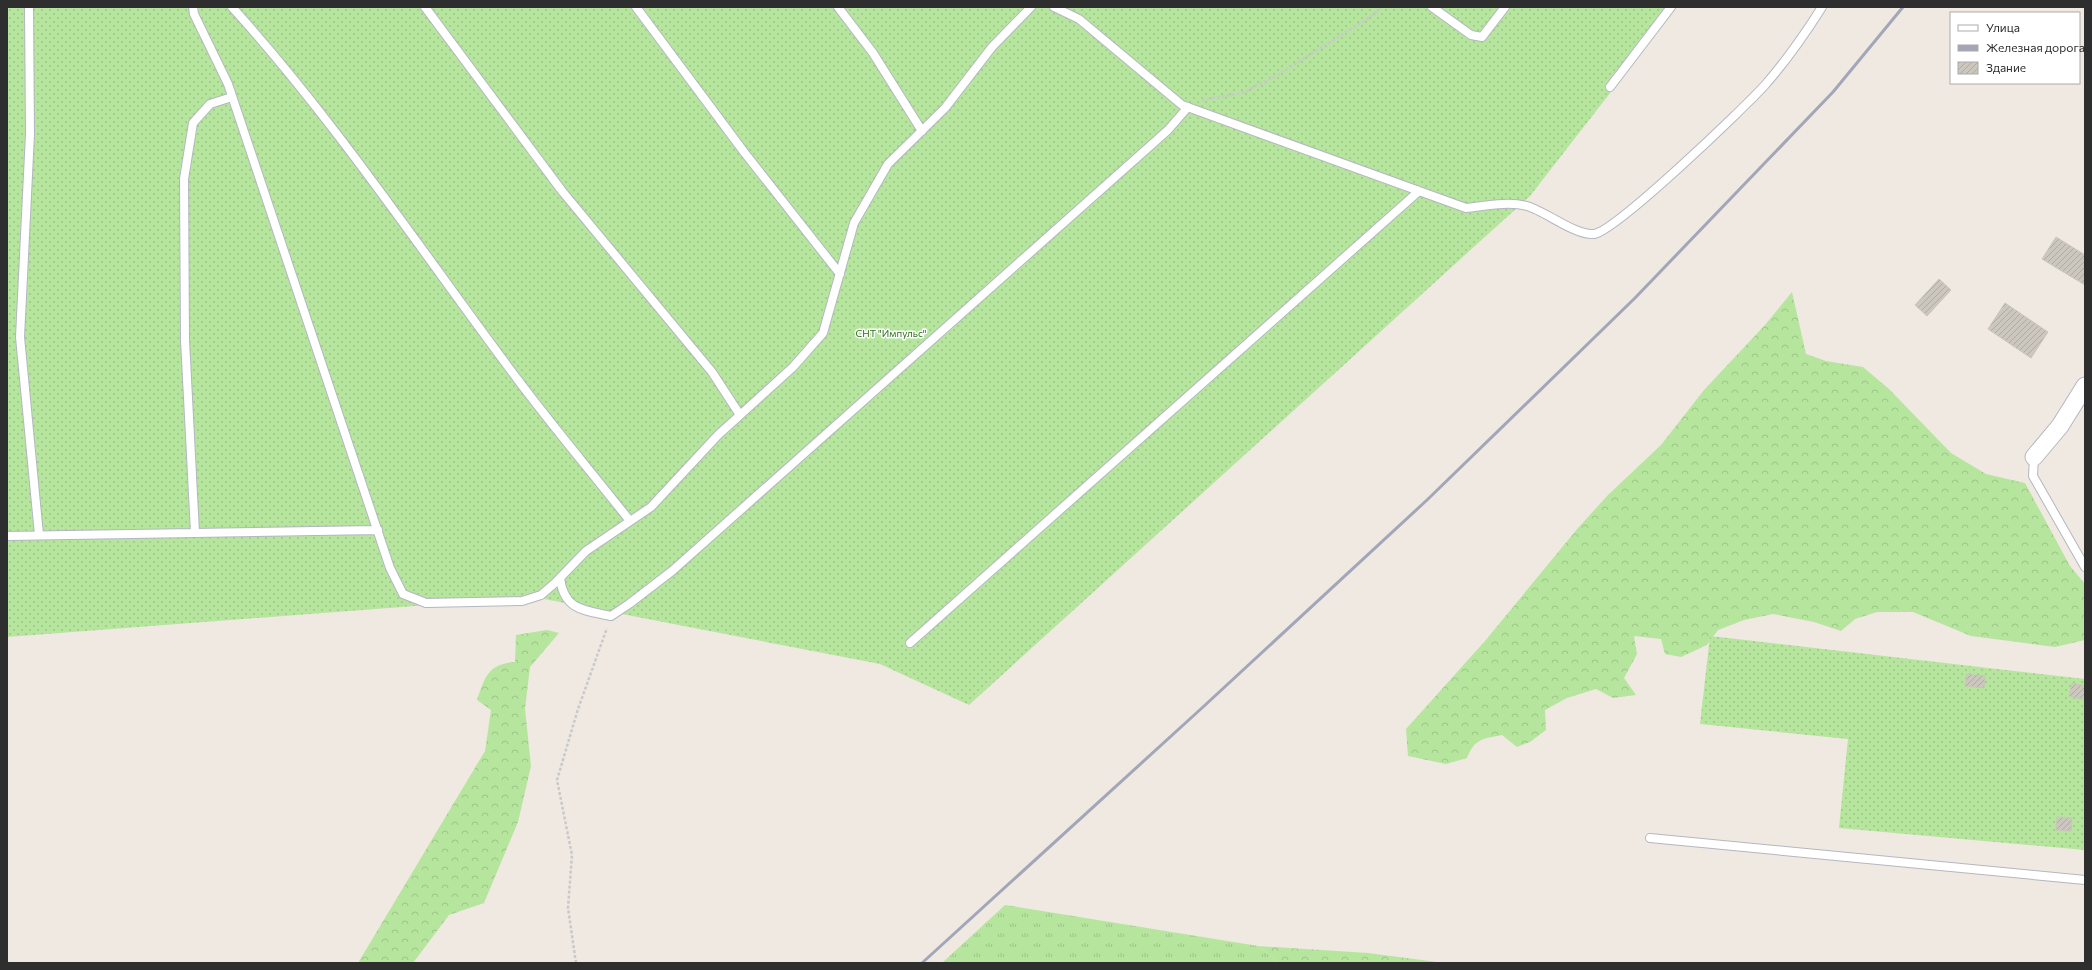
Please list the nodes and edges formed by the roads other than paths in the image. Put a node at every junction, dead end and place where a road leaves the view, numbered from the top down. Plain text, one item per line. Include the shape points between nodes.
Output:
1 (29, 7) edge
2 (193, 7) edge
3 (232, 7) edge
4 (425, 7) edge
5 (636, 7) edge
6 (838, 7) edge
7 (1032, 7) edge
8 (1054, 7) edge
9 (1432, 7) edge
10 (1505, 7) edge
11 (1671, 7) edge
12 (1822, 7) edge
13 (1610, 87) dead end
14 (232, 97) junction
15 (1188, 107) junction
16 (922, 130) junction
17 (1419, 191) junction
18 (840, 274) junction
19 (2085, 386) edge
20 (740, 415) junction
21 (2034, 457) joint
22 (630, 521) junction
23 (378, 530) junction
24 (194, 533) junction
25 (39, 535) junction
26 (7, 536) edge
27 (2085, 567) edge
28 (560, 578) junction
29 (910, 643) dead end
30 (1650, 838) dead end
31 (2085, 880) edge

1 - 25 lane via 30,134 20,337
2 - 14 lane
3 - 22 lane via 397,213 518,381
4 - 20 lane via 562,191 712,372
5 - 18 lane via 744,152
6 - 16 lane via 873,53
7 - 16 lane via 992,47 945,108
8 - 15 lane via 1079,19 1182,105
9 - 10 lane via 1471,36 1482,37
11 - 13 lane
12 - 17 lane via 1765,85 1718,132 1614,224 1594,234 1577,230 1526,206 1466,208
14 - 23 lane
14 - 24 lane via 210,104 193,124 184,179 185,340
15 - 17 lane
15 - 28 lane via 1168,130 678,566 629,604 611,616 576,607 565,598
16 - 18 lane via 884,170 854,223
17 - 29 lane
18 - 20 lane via 823,334 793,367
19 - 21 street via 2060,426
20 - 22 lane via 651,507
21 - 27 lane via 2033,476
22 - 28 lane via 586,551
23 - 24 lane
23 - 28 lane via 390,568 404,594 426,603 522,601 541,595
24 - 25 lane
25 - 26 lane
30 - 31 lane

